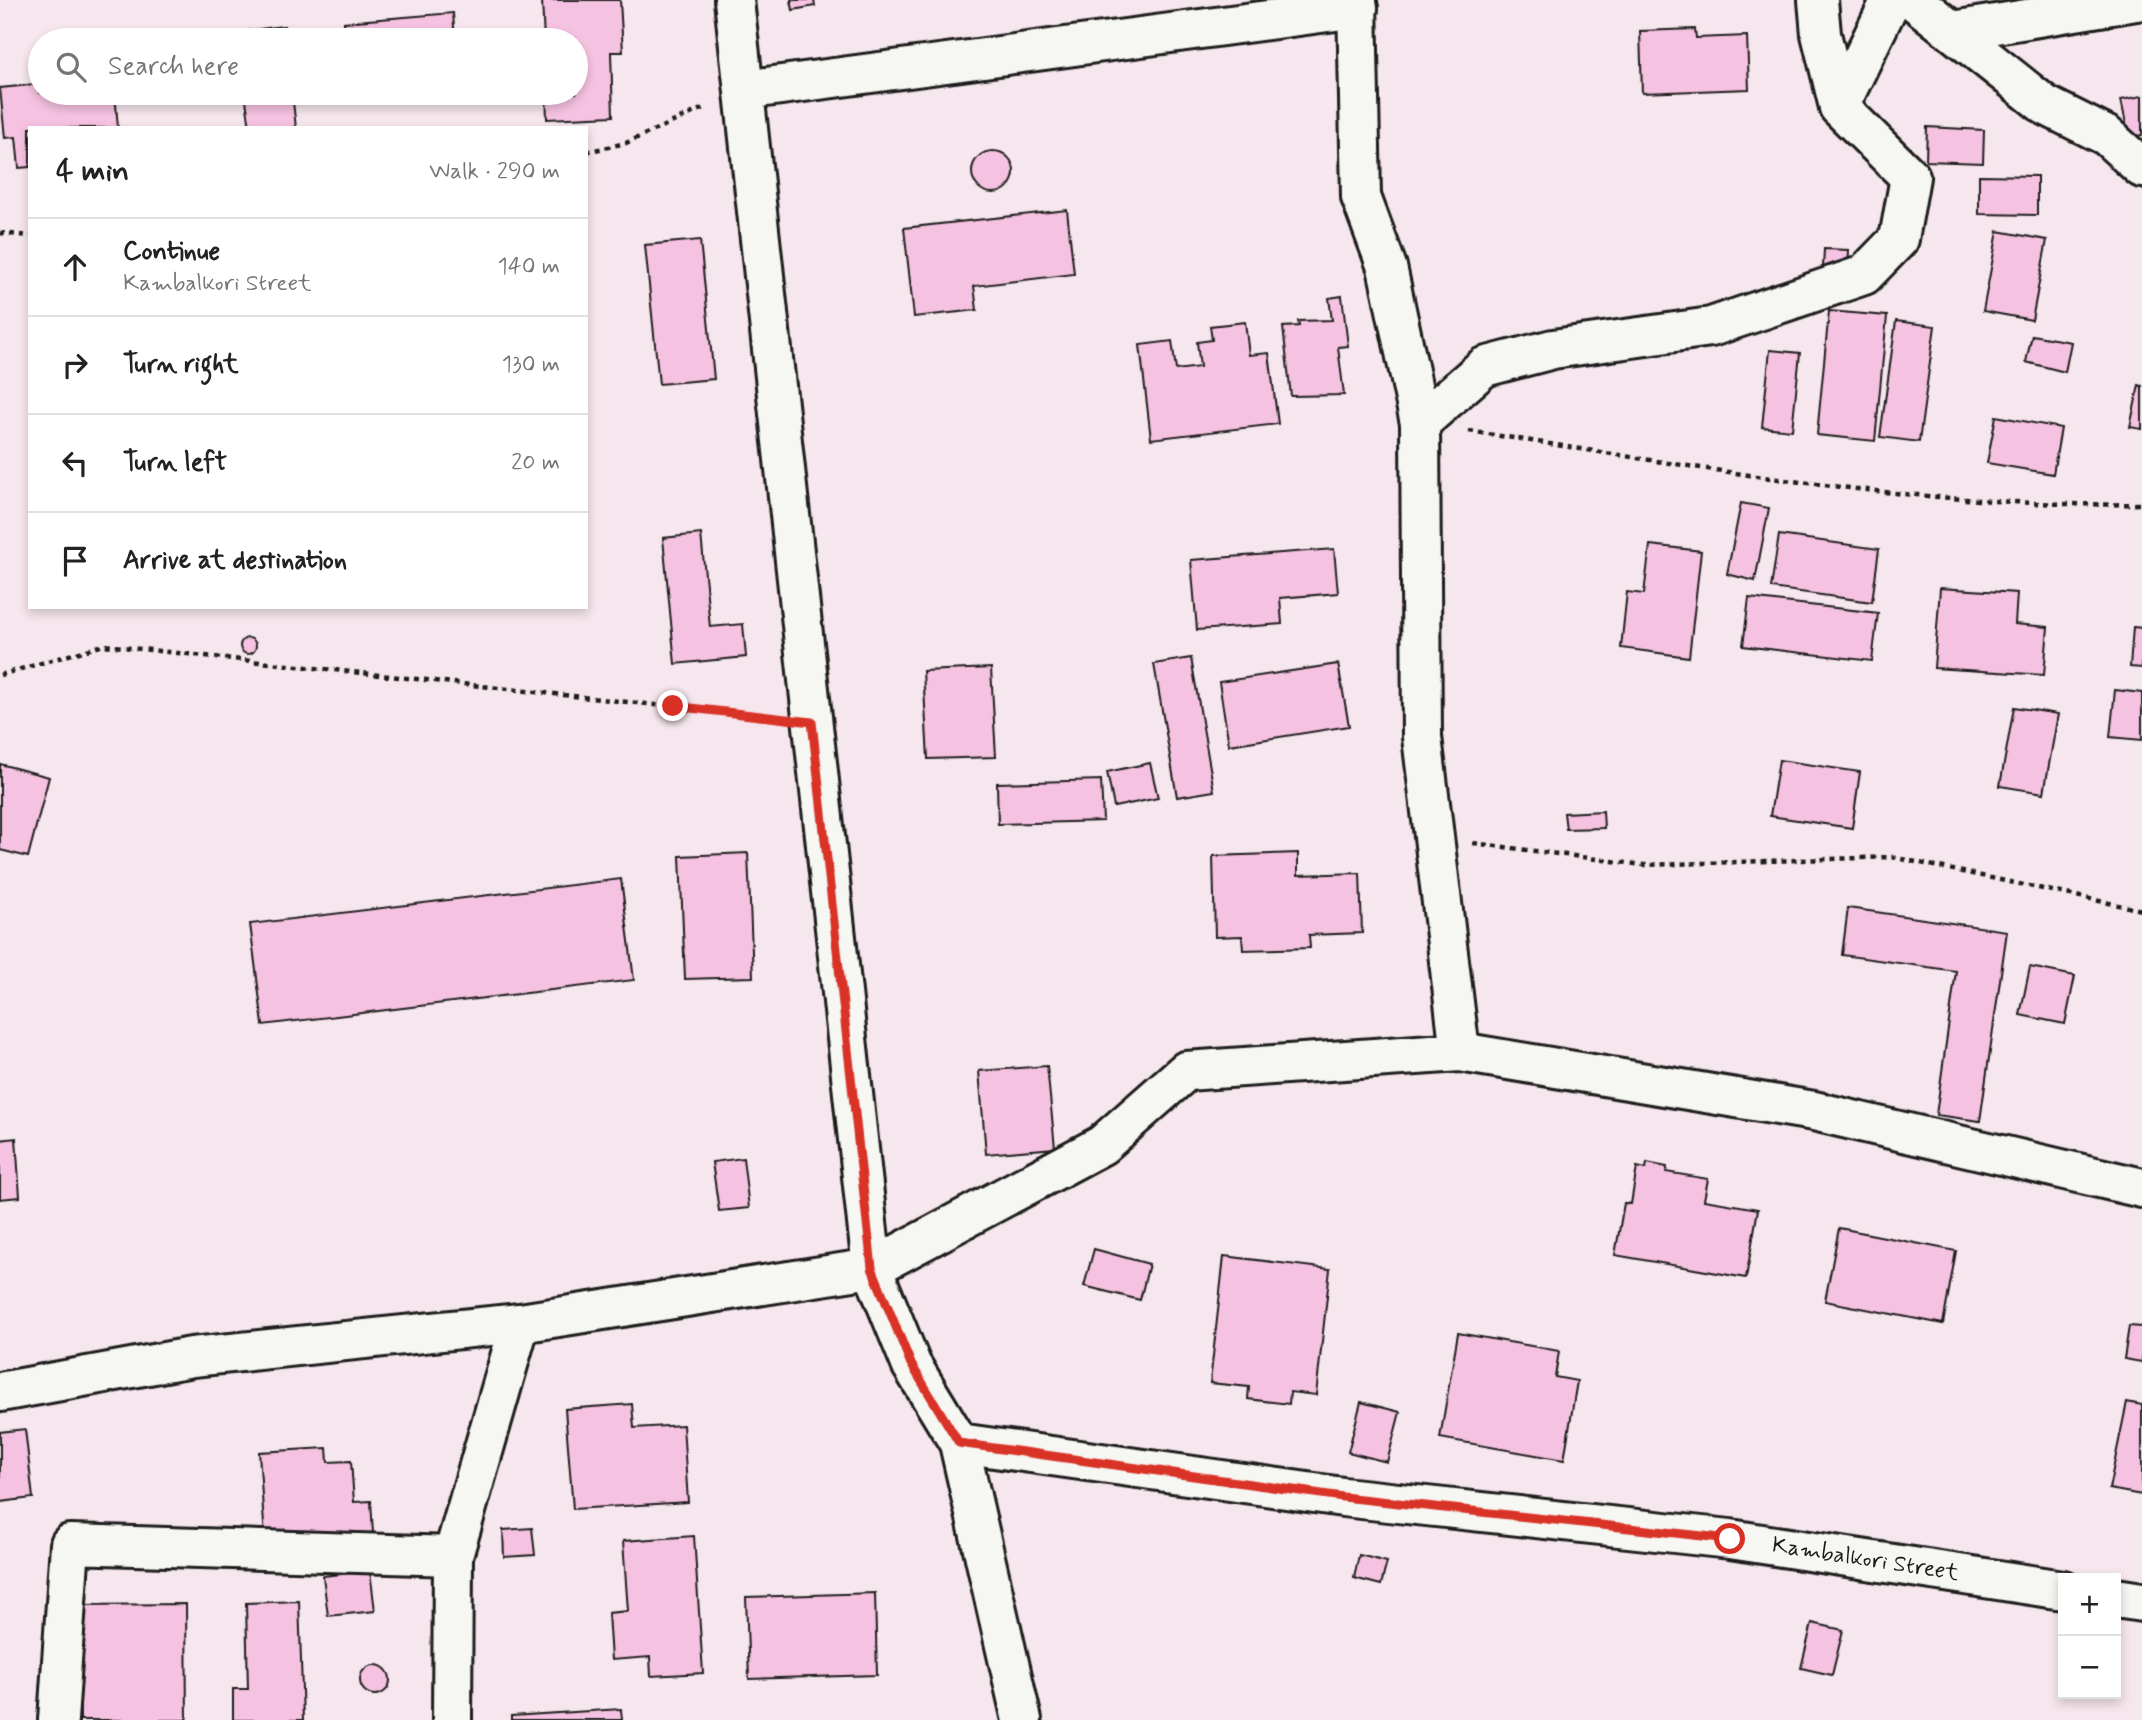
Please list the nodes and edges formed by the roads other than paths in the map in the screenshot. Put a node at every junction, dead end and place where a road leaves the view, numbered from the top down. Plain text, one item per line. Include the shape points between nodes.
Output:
1 (734, 0) edge
2 (1818, 0) edge
3 (1891, 0) edge
4 (1913, 0) edge
5 (2142, 0) edge
6 (1358, 4) edge
7 (1953, 31) junction
8 (744, 90) junction
9 (1839, 107) junction
10 (2142, 168) edge
11 (1420, 423) junction
12 (1460, 1052) junction
13 (2142, 1188) edge
14 (872, 1268) junction
15 (520, 1323) junction
16 (0, 1392) edge
17 (959, 1443) junction
18 (453, 1556) junction
19 (2058, 1589) edge
20 (2121, 1599) edge
21 (2142, 1602) edge
22 (58, 1720) edge
23 (452, 1720) edge
24 (1022, 1720) edge

1 - 8 street
2 - 9 street via 1821,34
3 - 9 street
4 - 7 street
5 - 7 street
6 - 8 street
6 - 11 street via 1361,197 1387,267
7 - 10 street via 2045,105 2107,136
8 - 14 street
9 - 11 street via 1910,177 1899,239 1864,275 1711,327 1553,349 1483,367
11 - 12 street via 1422,737
12 - 13 street via 1814,1111
12 - 14 street via 1186,1071 1101,1145
14 - 15 street
14 - 17 street via 911,1364
15 - 16 street via 192,1357
15 - 18 street
17 - 19 street, Kambalkori Street via 1343,1497 1730,1539
17 - 24 street
18 - 22 street via 70,1544
18 - 23 street
20 - 21 street

